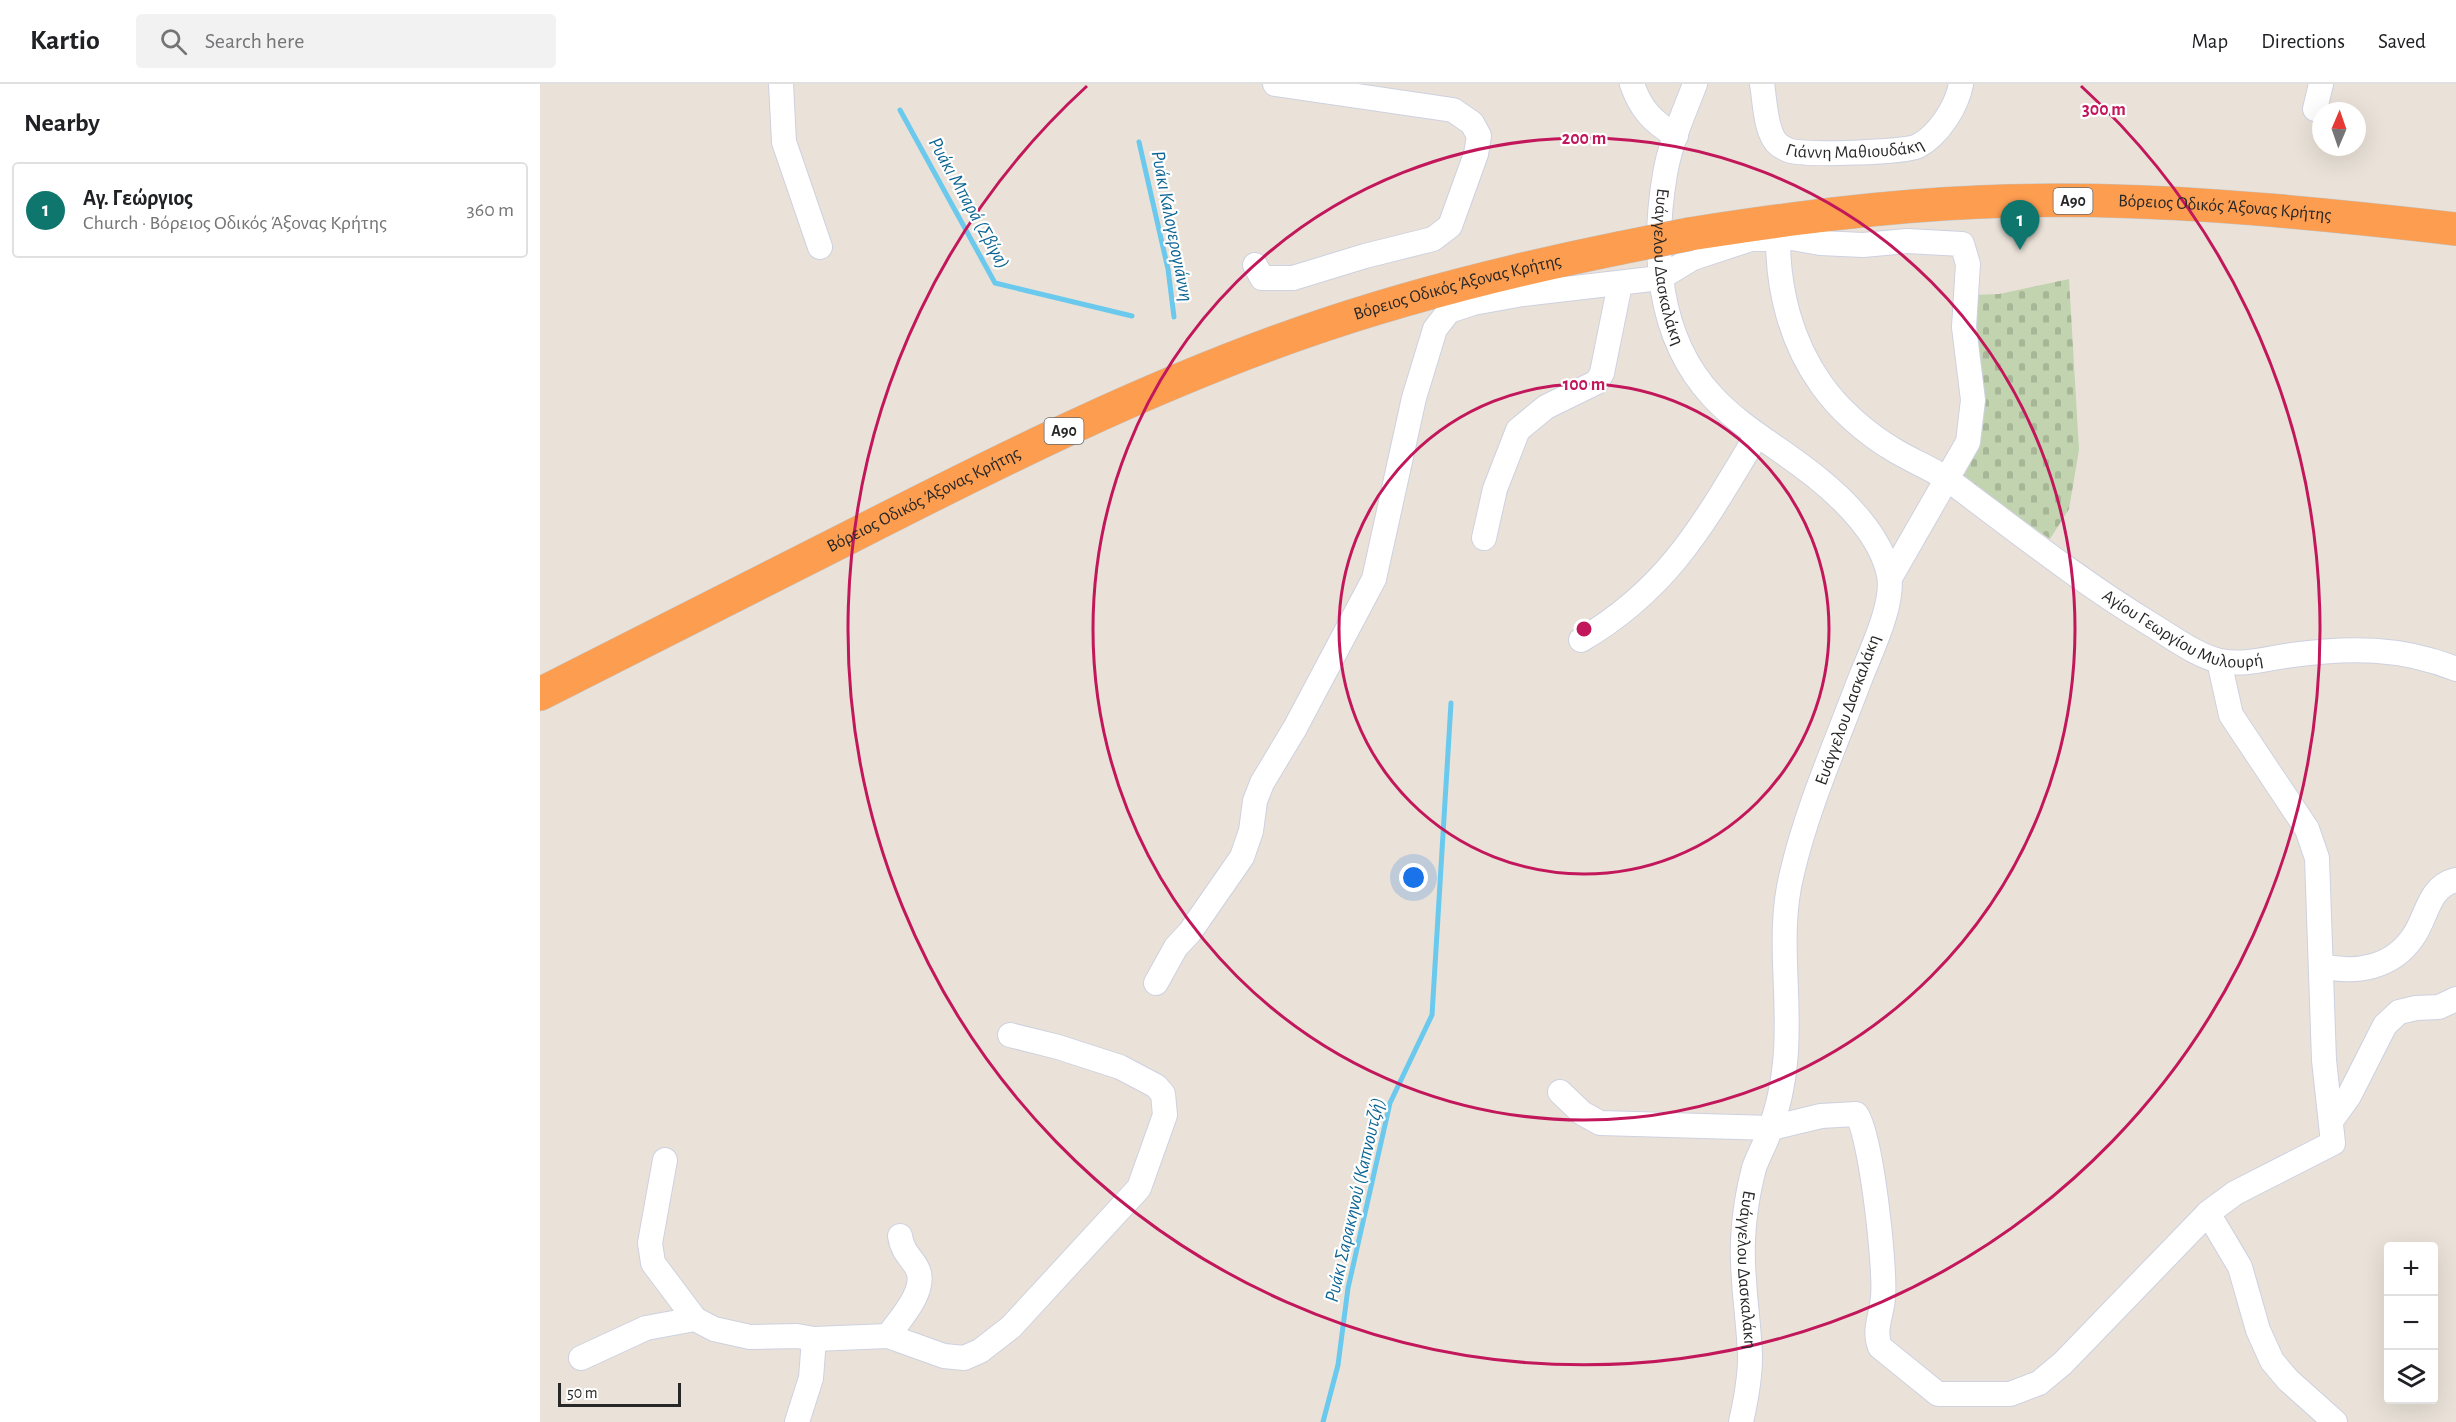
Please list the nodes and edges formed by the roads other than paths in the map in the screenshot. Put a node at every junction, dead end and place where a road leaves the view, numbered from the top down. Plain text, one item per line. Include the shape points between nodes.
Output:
1 (781, 84) edge
2 (1275, 84) edge
3 (1632, 84) edge
4 (1695, 84) edge
5 (1762, 84) edge
6 (1961, 84) edge
7 (2321, 84) edge
8 (2316, 102) edge
9 (1676, 135) junction
10 (2456, 229) edge
11 (1778, 239) junction
12 (820, 247) dead end
13 (1255, 265) dead end
14 (1660, 278) junction
15 (1620, 284) junction
16 (1757, 435) junction
17 (1947, 479) junction
18 (1484, 538) dead end
19 (1890, 578) junction
20 (1581, 640) dead end
21 (2219, 661) junction
22 (2456, 669) edge
23 (540, 693) edge
24 (2456, 880) edge
25 (2322, 966) junction
26 (1156, 983) dead end
27 (2456, 999) edge
28 (1010, 1035) dead end
29 (1560, 1092) dead end
30 (2331, 1121) junction
31 (1771, 1128) junction
32 (666, 1160) dead end
33 (2208, 1213) junction
34 (900, 1236) dead end
35 (694, 1318) junction
36 (888, 1336) junction
37 (814, 1339) junction
38 (581, 1358) dead end
39 (797, 1422) edge
40 (1741, 1422) edge
41 (2335, 1422) edge

1 - 12 street via 784,142
2 - 13 street via 1453,110 1472,123 1479,136 1450,226 1433,239 1293,278 1262,278
3 - 9 street via 1646,113
4 - 9 street, Ευάγγελου Δασκαλάκη
5 - 6 street, Γιάννη Μαθιουδάκη via 1770,125 1780,147 1791,151 1847,152 1916,147 1933,136 1959,98
7 - 8 street
9 - 14 street, Ευάγγελου Δασκαλάκη via 1663,190
10 - 23 highway, Βόρειος Οδικός Άξονας Κρήτης / Α90, bridge via 2280,209 2124,201 1992,202 1862,210 1690,234 1508,271 1301,333 1189,376 940,491
11 - 14 street via 1751,239 1702,255
11 - 17 street, Αγίου Γεωργίου Μυλουρή via 1778,264 1789,319 1822,386 1867,431
11 - 17 street via 1863,245 1907,241 1962,244 1968,264 1964,327 1973,400 1968,442
14 - 15 street
14 - 16 street, Ευάγγελου Δασκαλάκη via 1669,320 1688,364 1712,396
15 - 18 street via 1602,373 1597,382 1546,407 1518,430 1495,489
15 - 26 street via 1473,303 1449,311 1435,329 1414,398 1374,579 1296,728 1262,783 1242,857 1176,947
16 - 19 street, Ευάγγελου Δασκαλάκη via 1838,495 1882,553
16 - 20 street via 1694,538 1669,569 1631,607
17 - 19 street
17 - 21 street, Αγίου Γεωργίου Μυλουρή via 2104,596
19 - 31 street, Ευάγγελου Δασκαλάκη via 1876,637 1790,878 1784,936 1786,1062
21 - 22 street, Αγίου Γεωργίου Μυλουρή via 2248,663 2311,652 2364,649 2398,652
21 - 25 street via 2231,715 2307,829 2317,858
24 - 25 street via 2434,895 2413,938 2388,961 2368,969 2340,971
25 - 30 street via 2324,1060
27 - 30 street via 2439,1007 2399,1012 2385,1025 2349,1096
28 - 36 street via 1120,1067 1156,1086 1163,1094 1165,1115 1139,1188 1011,1327 980,1351 964,1358 944,1356
29 - 31 street via 1582,1113 1600,1123
30 - 33 street via 2333,1143 2235,1193
31 - 33 street via 1836,1113 1856,1114 1861,1120 1883,1275 1876,1336 1880,1347 1938,1394 2010,1394 2038,1383 2063,1363
31 - 40 street, Ευάγγελου Δασκαλάκη via 1747,1197 1743,1237 1750,1359
32 - 35 street via 650,1243 653,1263
33 - 41 street via 2240,1268 2258,1330 2272,1361
34 - 36 street via 904,1253 919,1272 919,1284
35 - 37 street via 714,1329 750,1336
35 - 38 street via 646,1328
36 - 37 street
37 - 39 street via 811,1378

